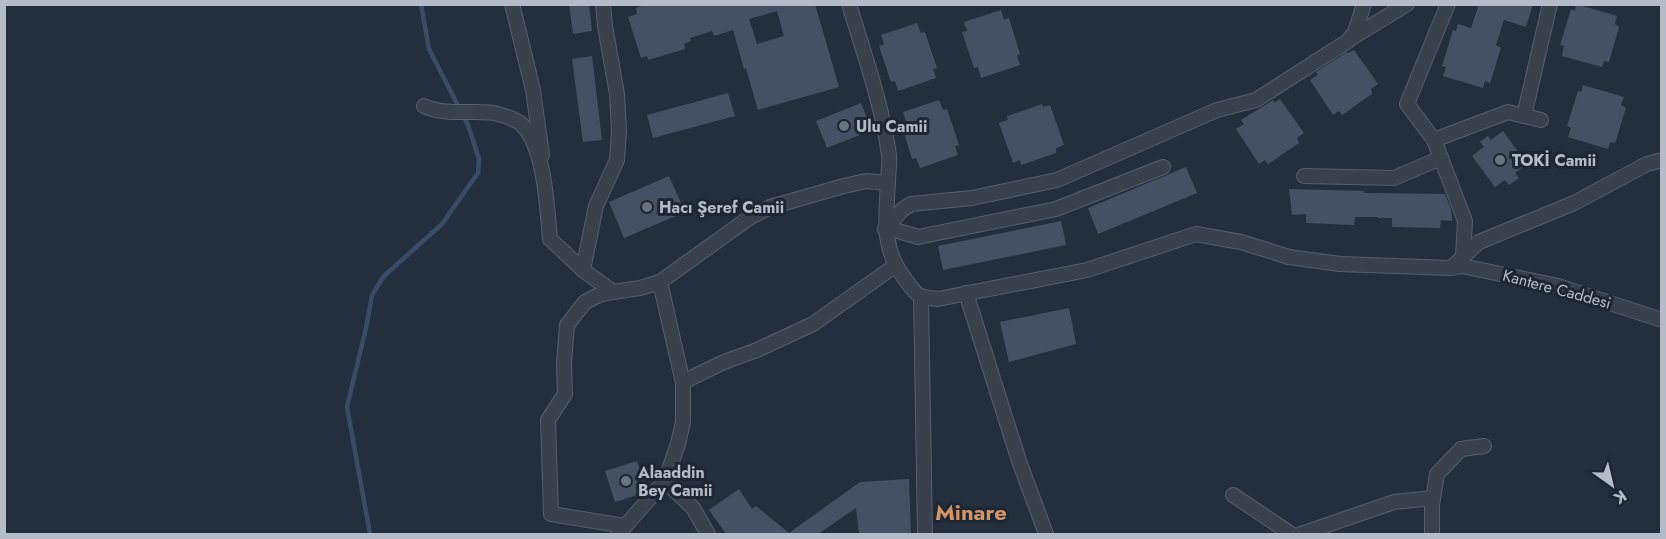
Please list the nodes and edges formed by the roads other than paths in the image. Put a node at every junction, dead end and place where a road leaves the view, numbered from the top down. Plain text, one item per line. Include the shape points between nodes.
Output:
1 (512, 4) edge
2 (603, 4) edge
3 (849, 4) edge
4 (1364, 4) edge
5 (1407, 4) edge
6 (1550, 4) edge
7 (1446, 6) edge
8 (1348, 41) junction
9 (430, 109) dead end
10 (1524, 116) junction
11 (1541, 120) dead end
12 (1434, 140) junction
13 (1441, 158) junction
14 (1662, 160) edge
15 (1163, 167) dead end
16 (1304, 176) dead end
17 (543, 178) junction
18 (888, 183) junction
19 (885, 229) junction
20 (1463, 257) junction
21 (896, 265) junction
22 (1451, 268) junction
23 (583, 270) junction
24 (660, 282) junction
25 (613, 292) junction
26 (966, 293) junction
27 (921, 297) junction
28 (1662, 320) edge
29 (683, 383) junction
30 (1484, 446) dead end
31 (665, 481) junction
32 (1233, 495) dead end
33 (1433, 498) junction
34 (622, 530) edge
35 (708, 534) edge
36 (925, 534) edge
37 (1046, 534) edge
38 (1291, 534) edge
39 (1301, 534) edge
40 (1432, 534) edge

1 - 17 street via 533,90
2 - 23 street via 617,94 617,160 596,206
3 - 18 street via 878,100 890,158
4 - 8 street
5 - 8 street
6 - 10 street
7 - 12 street via 1407,104
8 - 19 street via 1256,100 1217,110 1057,180 972,198 911,204
9 - 17 street via 493,113 519,122 535,148
10 - 11 street
10 - 12 street via 1508,112
12 - 13 street
13 - 16 street via 1394,178
13 - 20 street via 1465,221
14 - 20 street via 1574,203 1479,242
15 - 19 street via 1056,209 918,237
17 - 23 street via 550,239
18 - 19 street
18 - 24 street via 844,186 770,207
19 - 21 street
20 - 22 street
21 - 27 street
21 - 29 street via 813,324
22 - 26 street, Kantere Caddesi via 1340,264 1196,234 1087,270
22 - 28 street, Kantere Caddesi via 1462,266 1558,286
23 - 25 street
24 - 25 street
24 - 29 street
25 - 34 street via 585,302 567,325 565,394 548,420 551,514
26 - 27 street, Kantere Caddesi via 938,299
26 - 37 street
27 - 36 street
29 - 31 street via 683,422
30 - 33 street via 1461,449 1437,474
31 - 34 street
31 - 35 street via 693,508
32 - 38 street
33 - 39 street via 1394,502
33 - 40 street

